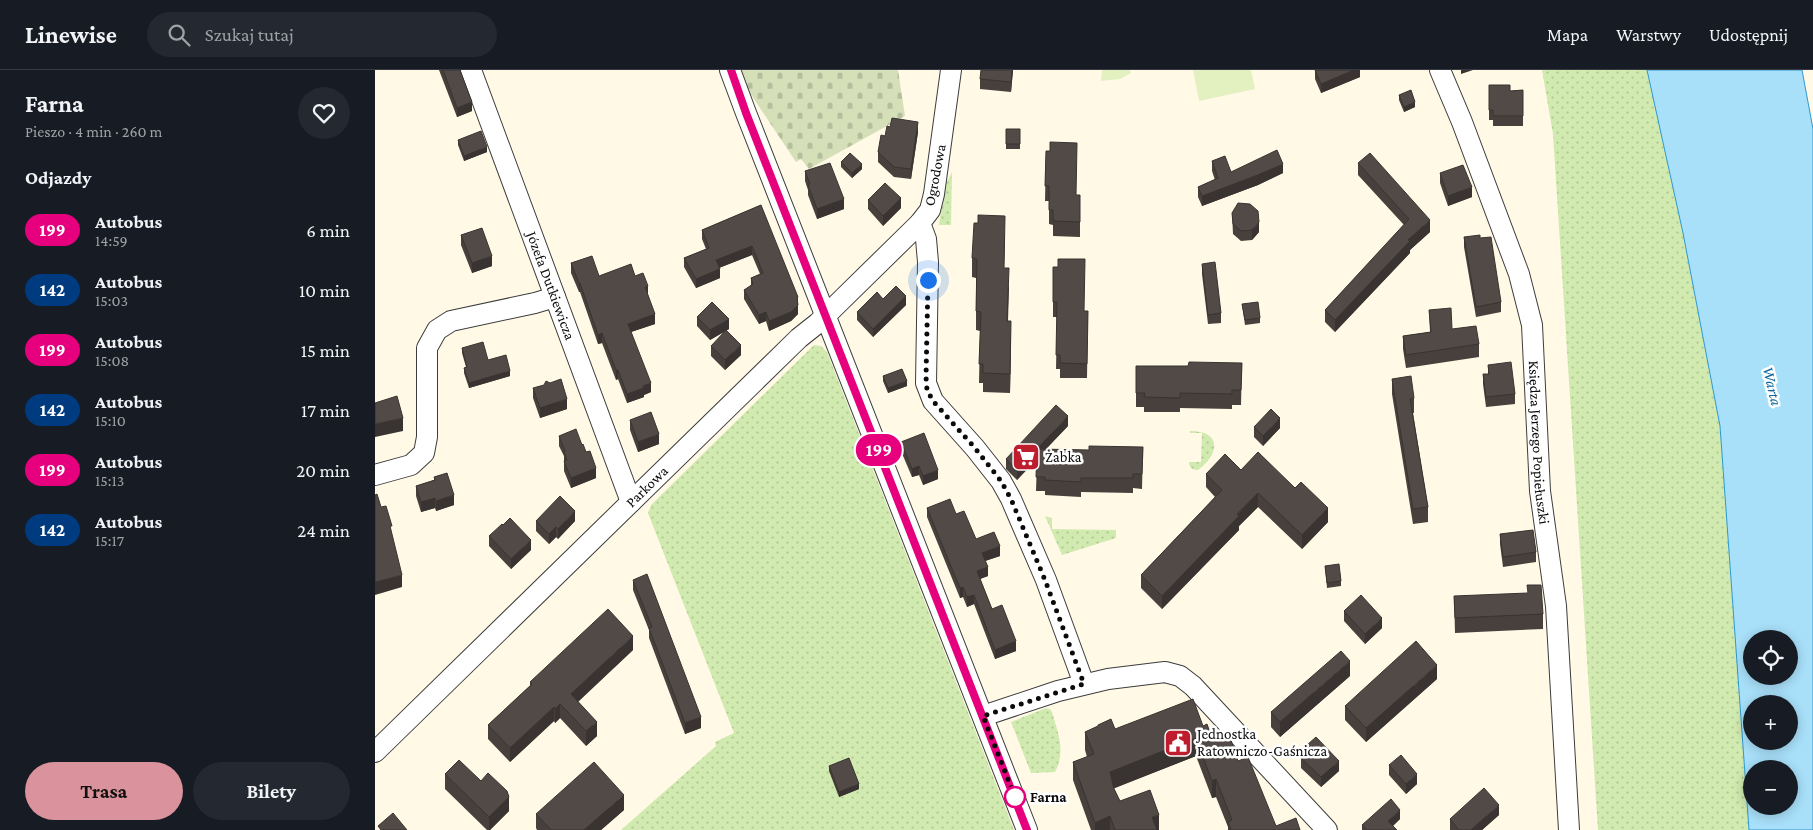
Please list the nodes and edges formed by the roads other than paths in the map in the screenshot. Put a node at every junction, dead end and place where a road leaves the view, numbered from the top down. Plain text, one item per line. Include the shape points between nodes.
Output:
1 (471, 70) edge
2 (731, 70) edge
3 (951, 70) edge
4 (1441, 70) edge
5 (920, 223) junction
6 (555, 297) junction
7 (826, 315) junction
8 (375, 475) edge
9 (631, 502) junction
10 (1084, 684) junction
11 (983, 716) junction
12 (378, 744) edge
13 (1027, 830) edge
14 (1327, 830) edge
15 (1569, 830) edge

1 - 6 street, Józefa Dutkiewicza
2 - 7 street
3 - 5 street, Ogrodowa via 933,202
4 - 15 street, Księdza Jerzego Popiełuszki via 1519,274 1532,325 1540,492 1556,606
5 - 7 street, Parkowa
5 - 10 street, Ogrodowa via 929,262 927,390 994,472 1011,499
6 - 8 street via 451,321 437,330 427,348 427,437 424,453 411,465
6 - 9 street, Józefa Dutkiewicza
7 - 9 street, Parkowa
7 - 11 street
9 - 12 street, Parkowa
10 - 11 street
10 - 14 street via 1158,672 1180,676
11 - 13 street

